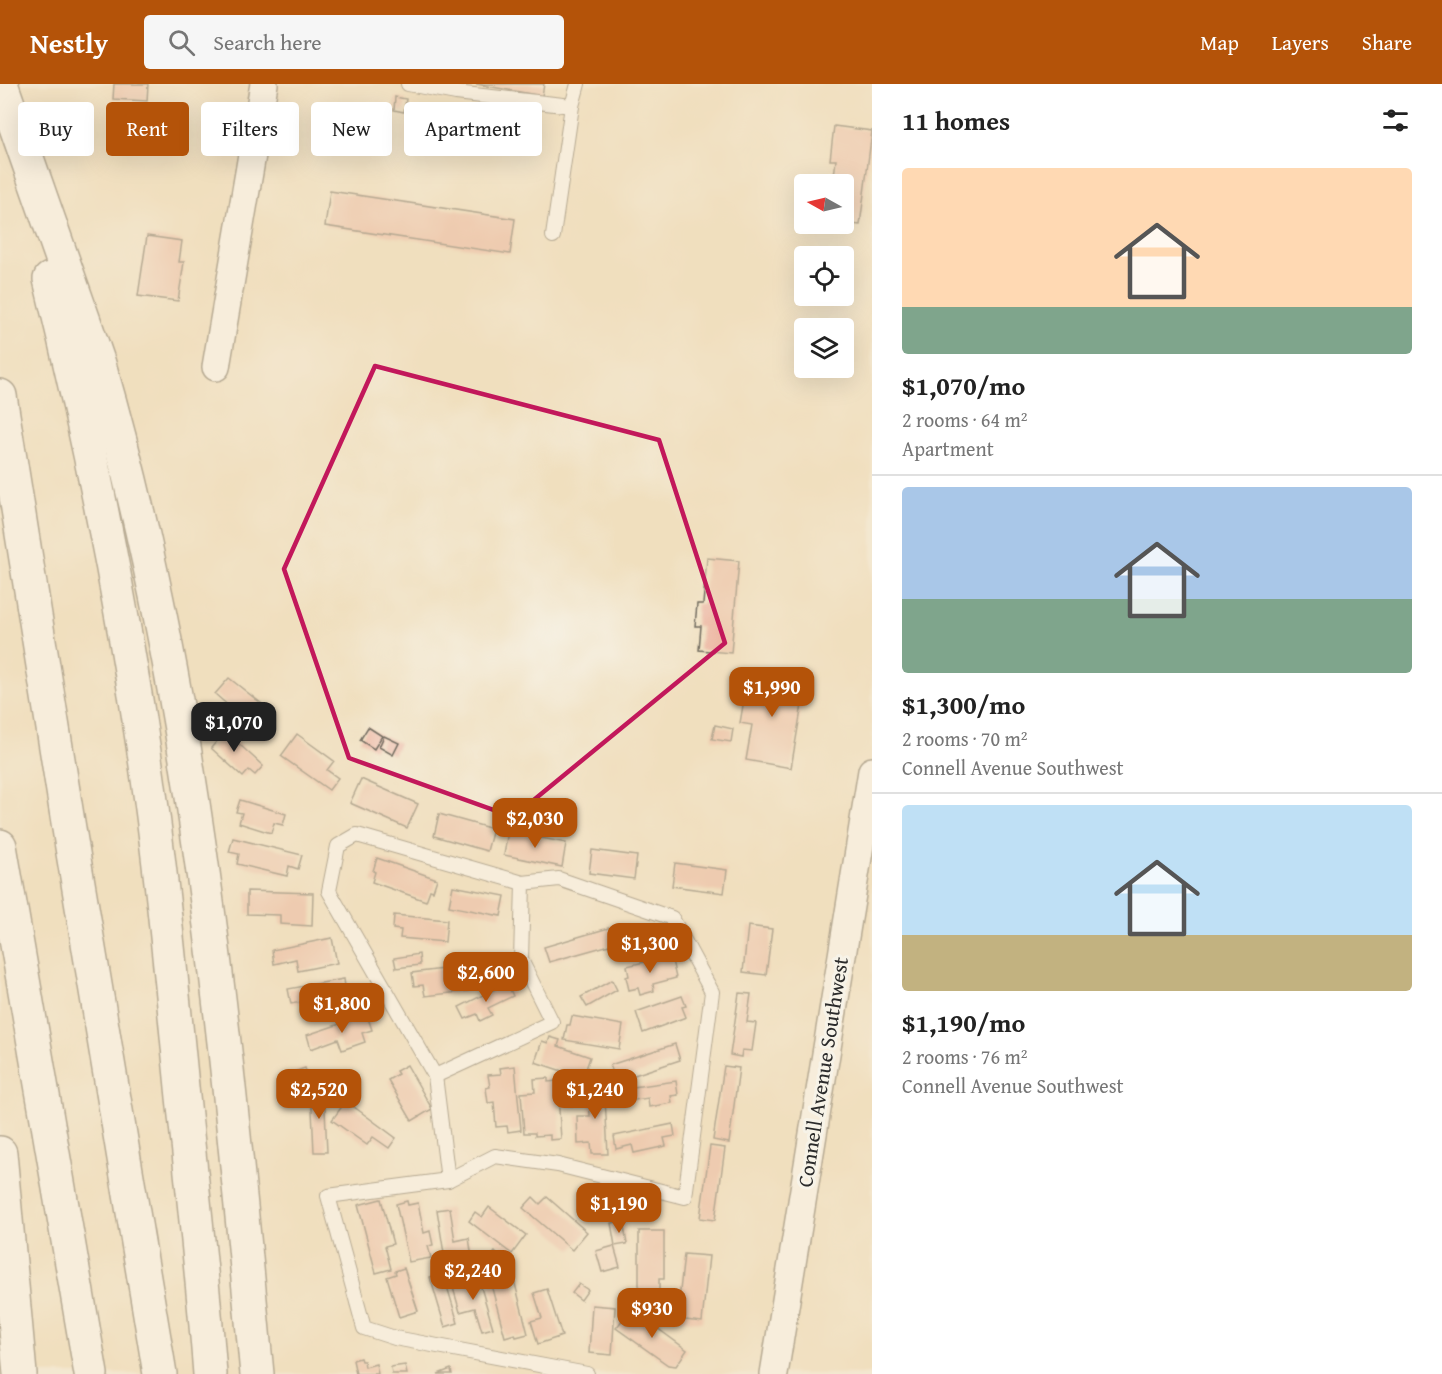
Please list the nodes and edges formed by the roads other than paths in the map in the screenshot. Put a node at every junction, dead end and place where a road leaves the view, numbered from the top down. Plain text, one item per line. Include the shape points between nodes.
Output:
1 (1, 84) edge
2 (264, 84) edge
3 (408, 84) edge
4 (578, 84) edge
5 (0, 90) edge
6 (572, 106) junction
7 (553, 236) dead end
8 (216, 368) dead end
9 (0, 396) edge
10 (872, 771) edge
11 (0, 846) edge
12 (523, 883) junction
13 (435, 1076) junction
14 (0, 1153) edge
15 (448, 1180) junction
16 (20, 1374) edge
17 (91, 1374) edge
18 (160, 1374) edge
19 (210, 1374) edge
20 (257, 1374) edge
21 (587, 1374) edge
22 (774, 1374) edge

1 - 20 highway via 105,385 149,562 204,868 228,1065
2 - 8 street
3 - 6 lane
4 - 6 lane
5 - 19 highway via 61,324 100,499 132,674 160,871
6 - 7 lane
9 - 18 highway
10 - 22 street, Connell Avenue Southwest
11 - 17 highway
12 - 13 lane via 521,960 552,1022
12 - 13 lane via 357,835 338,846 329,891
12 - 15 lane via 559,879 672,918 712,992 685,1197 558,1165 495,1156
13 - 15 lane
14 - 16 highway
15 - 21 lane via 328,1196 364,1328 395,1338

